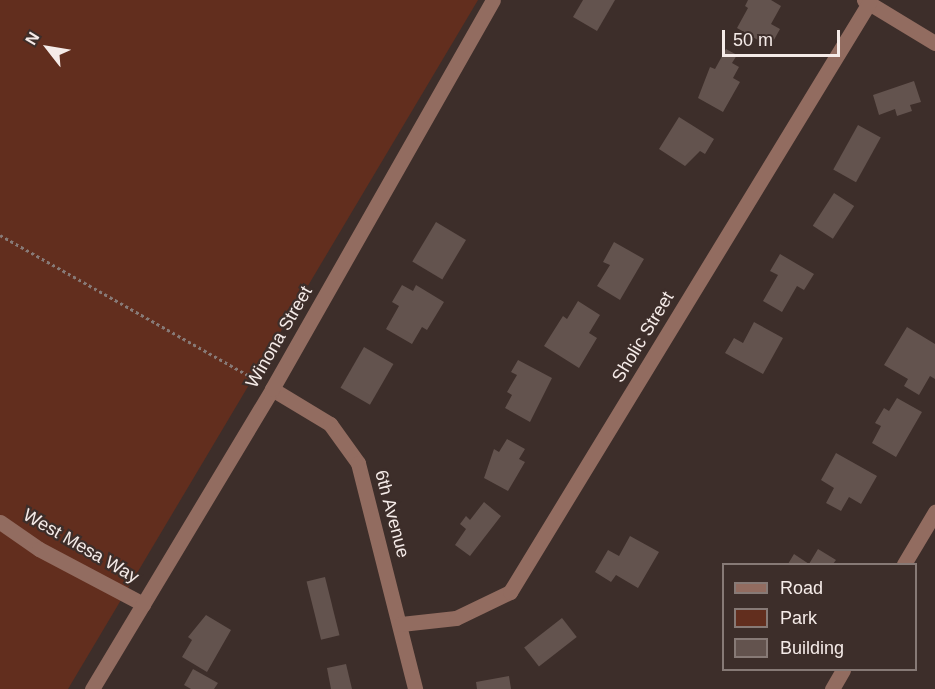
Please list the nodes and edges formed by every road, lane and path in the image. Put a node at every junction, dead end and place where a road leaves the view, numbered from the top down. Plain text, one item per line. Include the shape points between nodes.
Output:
1 (493, 0) edge
2 (867, 1) edge
3 (935, 43) edge
4 (0, 235) edge
5 (272, 389) junction
6 (935, 512) edge
7 (0, 522) edge
8 (905, 563) edge
9 (143, 604) junction
10 (401, 624) junction
11 (842, 671) edge
12 (92, 689) edge
13 (415, 689) edge
14 (832, 689) edge

1 - 5 street, Winona Street
2 - 3 street
2 - 10 street, Sholic Street via 510,592 456,618
4 - 5 path
5 - 9 street, Winona Street
5 - 10 street, 6th Avenue via 330,424 358,463
6 - 8 street
7 - 9 street, West Mesa Way via 39,549
9 - 12 street, Winona Street
10 - 13 street, 6th Avenue
11 - 14 street

